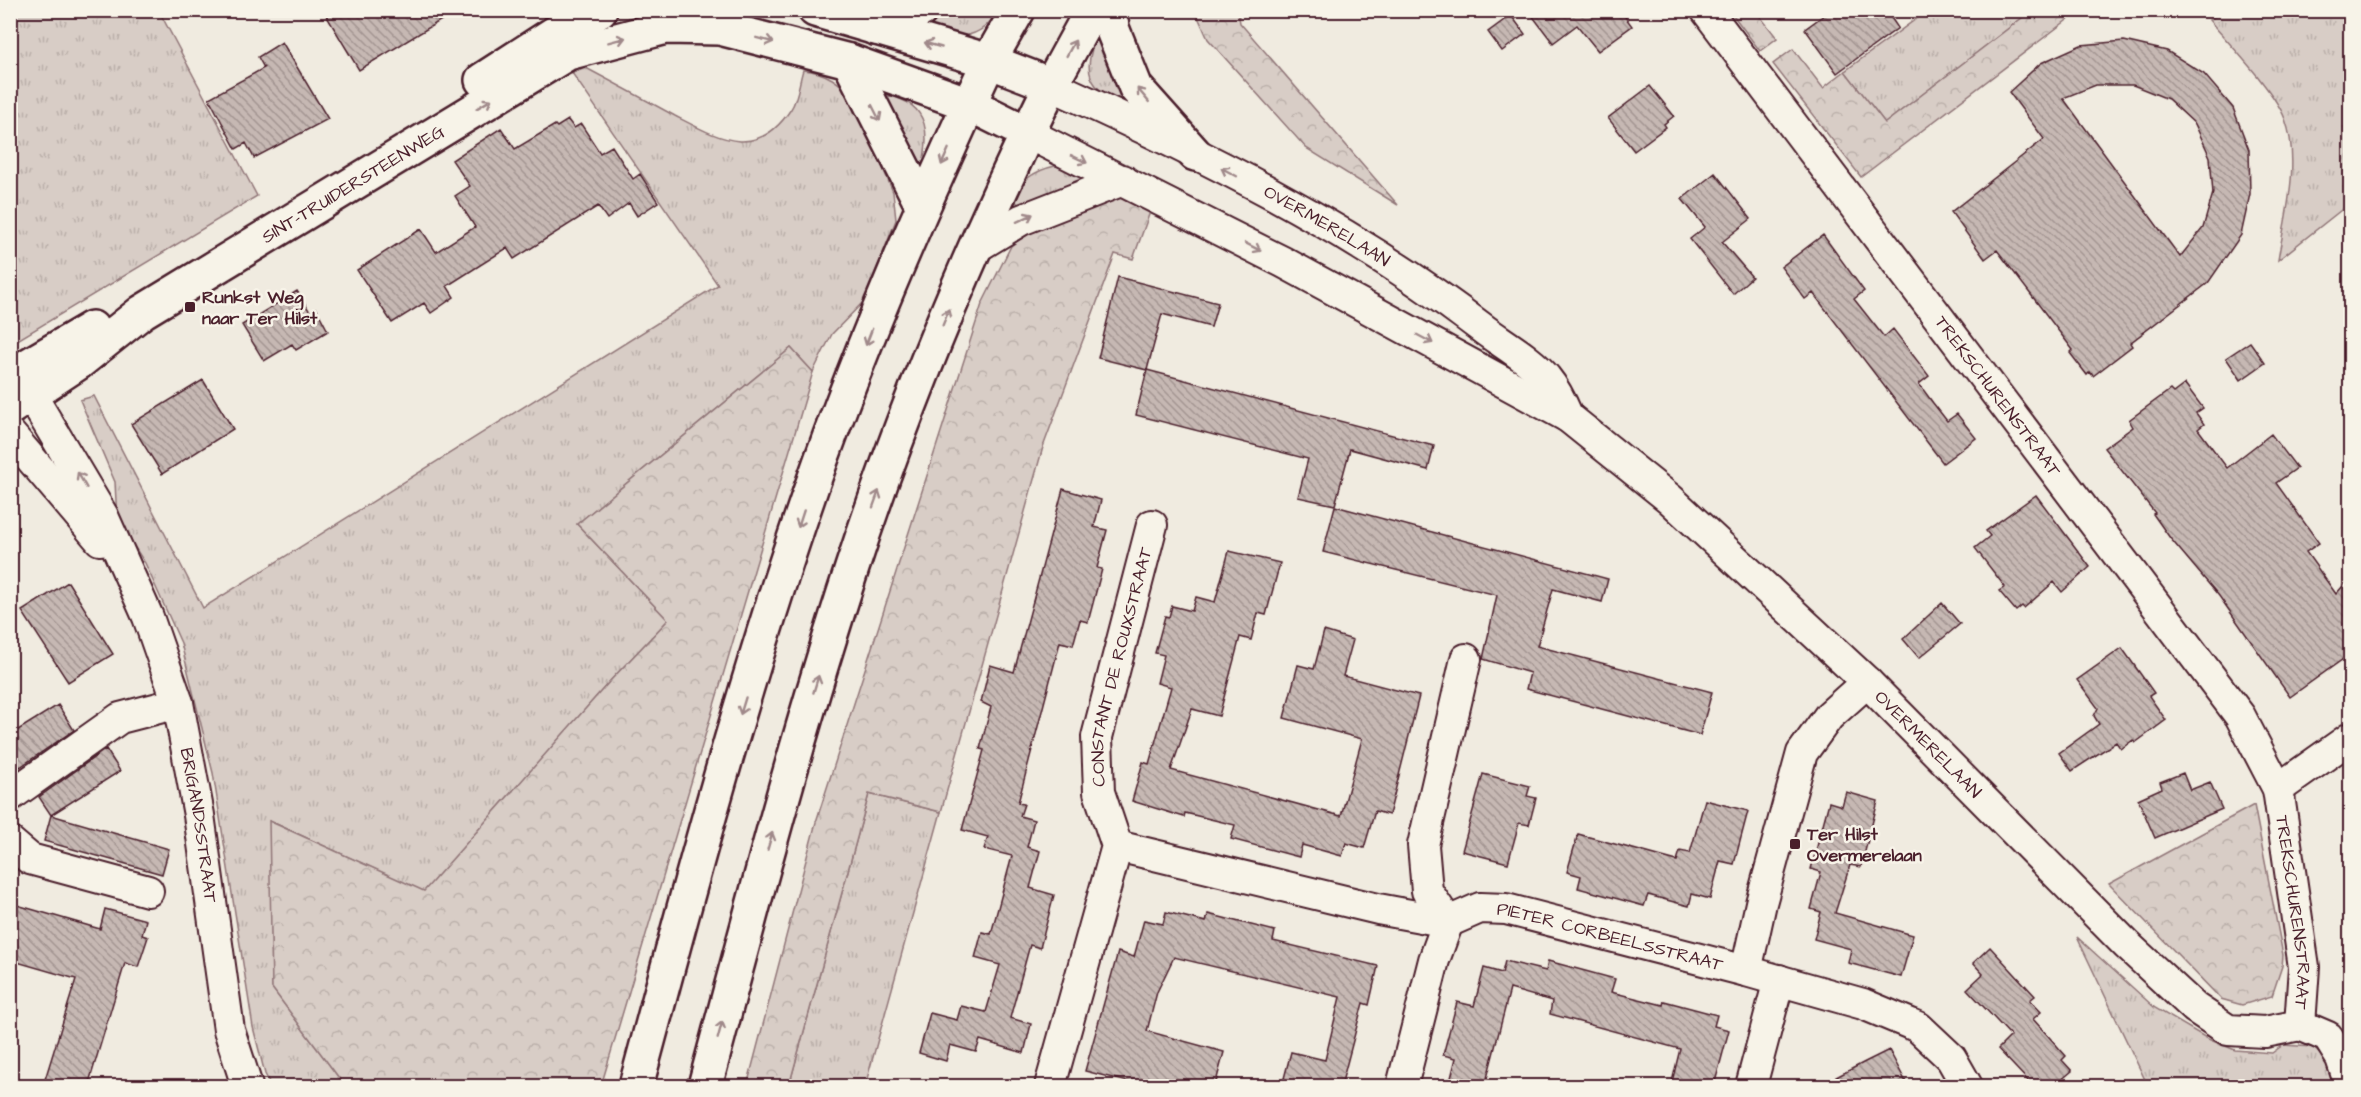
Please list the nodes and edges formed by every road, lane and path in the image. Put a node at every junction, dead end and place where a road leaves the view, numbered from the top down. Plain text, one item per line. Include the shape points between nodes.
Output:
1 (600, 10) edge
2 (816, 10) edge
3 (921, 10) edge
4 (1018, 10) edge
5 (1092, 10) edge
6 (1110, 10) edge
7 (1706, 10) edge
8 (721, 19) edge
9 (875, 28) junction
10 (849, 61) junction
11 (989, 61) junction
12 (1050, 85) junction
13 (969, 104) junction
14 (1027, 133) junction
15 (1195, 154) junction
16 (1123, 180) junction
17 (923, 207) junction
18 (975, 248) junction
19 (17, 387) edge
20 (1568, 417) junction
21 (10, 434) edge
22 (1152, 525) dead end
23 (125, 570) junction
24 (1466, 659) dead end
25 (1867, 682) junction
26 (178, 703) junction
27 (2350, 738) edge
28 (2278, 789) junction
29 (10, 796) edge
30 (10, 842) edge
31 (1117, 846) junction
32 (148, 891) dead end
33 (1448, 922) junction
34 (1746, 970) junction
35 (1779, 980) junction
36 (2300, 1025) junction
37 (2350, 1085) edge
38 (247, 1086) edge
39 (636, 1086) edge
40 (705, 1086) edge
41 (1050, 1086) edge
42 (1402, 1086) edge
43 (1751, 1086) edge
44 (1967, 1086) edge

1 - 19 main road, SINT-TRUIDERSTEENWEG via 558,31 104,320
2 - 9 main road
3 - 9 main road
4 - 11 main road
12 -> 5 main road
15 -> 6 main road via 1136,88 1112,28
7 - 28 street, TREKSCHURENSTRAAT via 2241,716
8 -> 10 main road, SINT-TRUIDERSTEENWEG
19 -> 8 main road, SINT-TRUIDERSTEENWEG via 78,363 142,312 568,53 666,27
11 -> 9 main road
10 - 13 main road, SINT-TRUIDERSTEENWEG
10 -> 17 main road
11 - 12 main road
11 - 13 main road
12 - 14 main road
12 - 15 street, OVERMERELAAN
13 - 14 main road, SINT-TRUIDERSTEENWEG
13 -> 17 main road
14 -> 16 street, OVERMERELAAN
14 - 18 main road
20 -> 15 street, OVERMERELAAN via 1545,376 1442,297 1297,208
18 -> 16 street via 1021,219
16 -> 20 street, OVERMERELAAN
17 -> 39 main road via 901,253 802,514 704,833
40 -> 18 main road via 769,842 852,568 908,410
23 -> 19 street, BRIGANDSSTRAAT via 103,516
20 - 25 street, OVERMERELAAN via 1670,499
21 - 23 street, BRIGANDSSTRAAT
22 - 31 street, CONSTANT DE ROUXSTRAAT via 1097,737 1099,792
23 - 26 street, BRIGANDSSTRAAT via 148,617
24 - 33 street via 1423,845 1426,891
25 - 34 street via 1829,716 1802,753
25 - 36 street, OVERMERELAAN via 2127,945 2195,1008 2228,1030 2265,1032
26 - 29 street via 120,718
26 - 38 street, BRIGANDSSTRAAT via 199,815 229,1030
27 - 28 street, TREKSCHURENSTRAAT
28 - 36 street, TREKSCHURENSTRAAT via 2304,967
30 - 32 street via 30,859
31 - 33 street
31 - 41 street
33 - 34 street, PIETER CORBEELSSTRAAT via 1480,908 1506,909
33 - 42 street via 1434,960
34 - 35 street, PIETER CORBEELSSTRAAT
35 - 43 street
35 - 44 street, PIETER CORBEELSSTRAAT via 1863,1004 1918,1027 1951,1058
36 - 37 street, TREKSCHURENSTRAAT via 2328,1037

